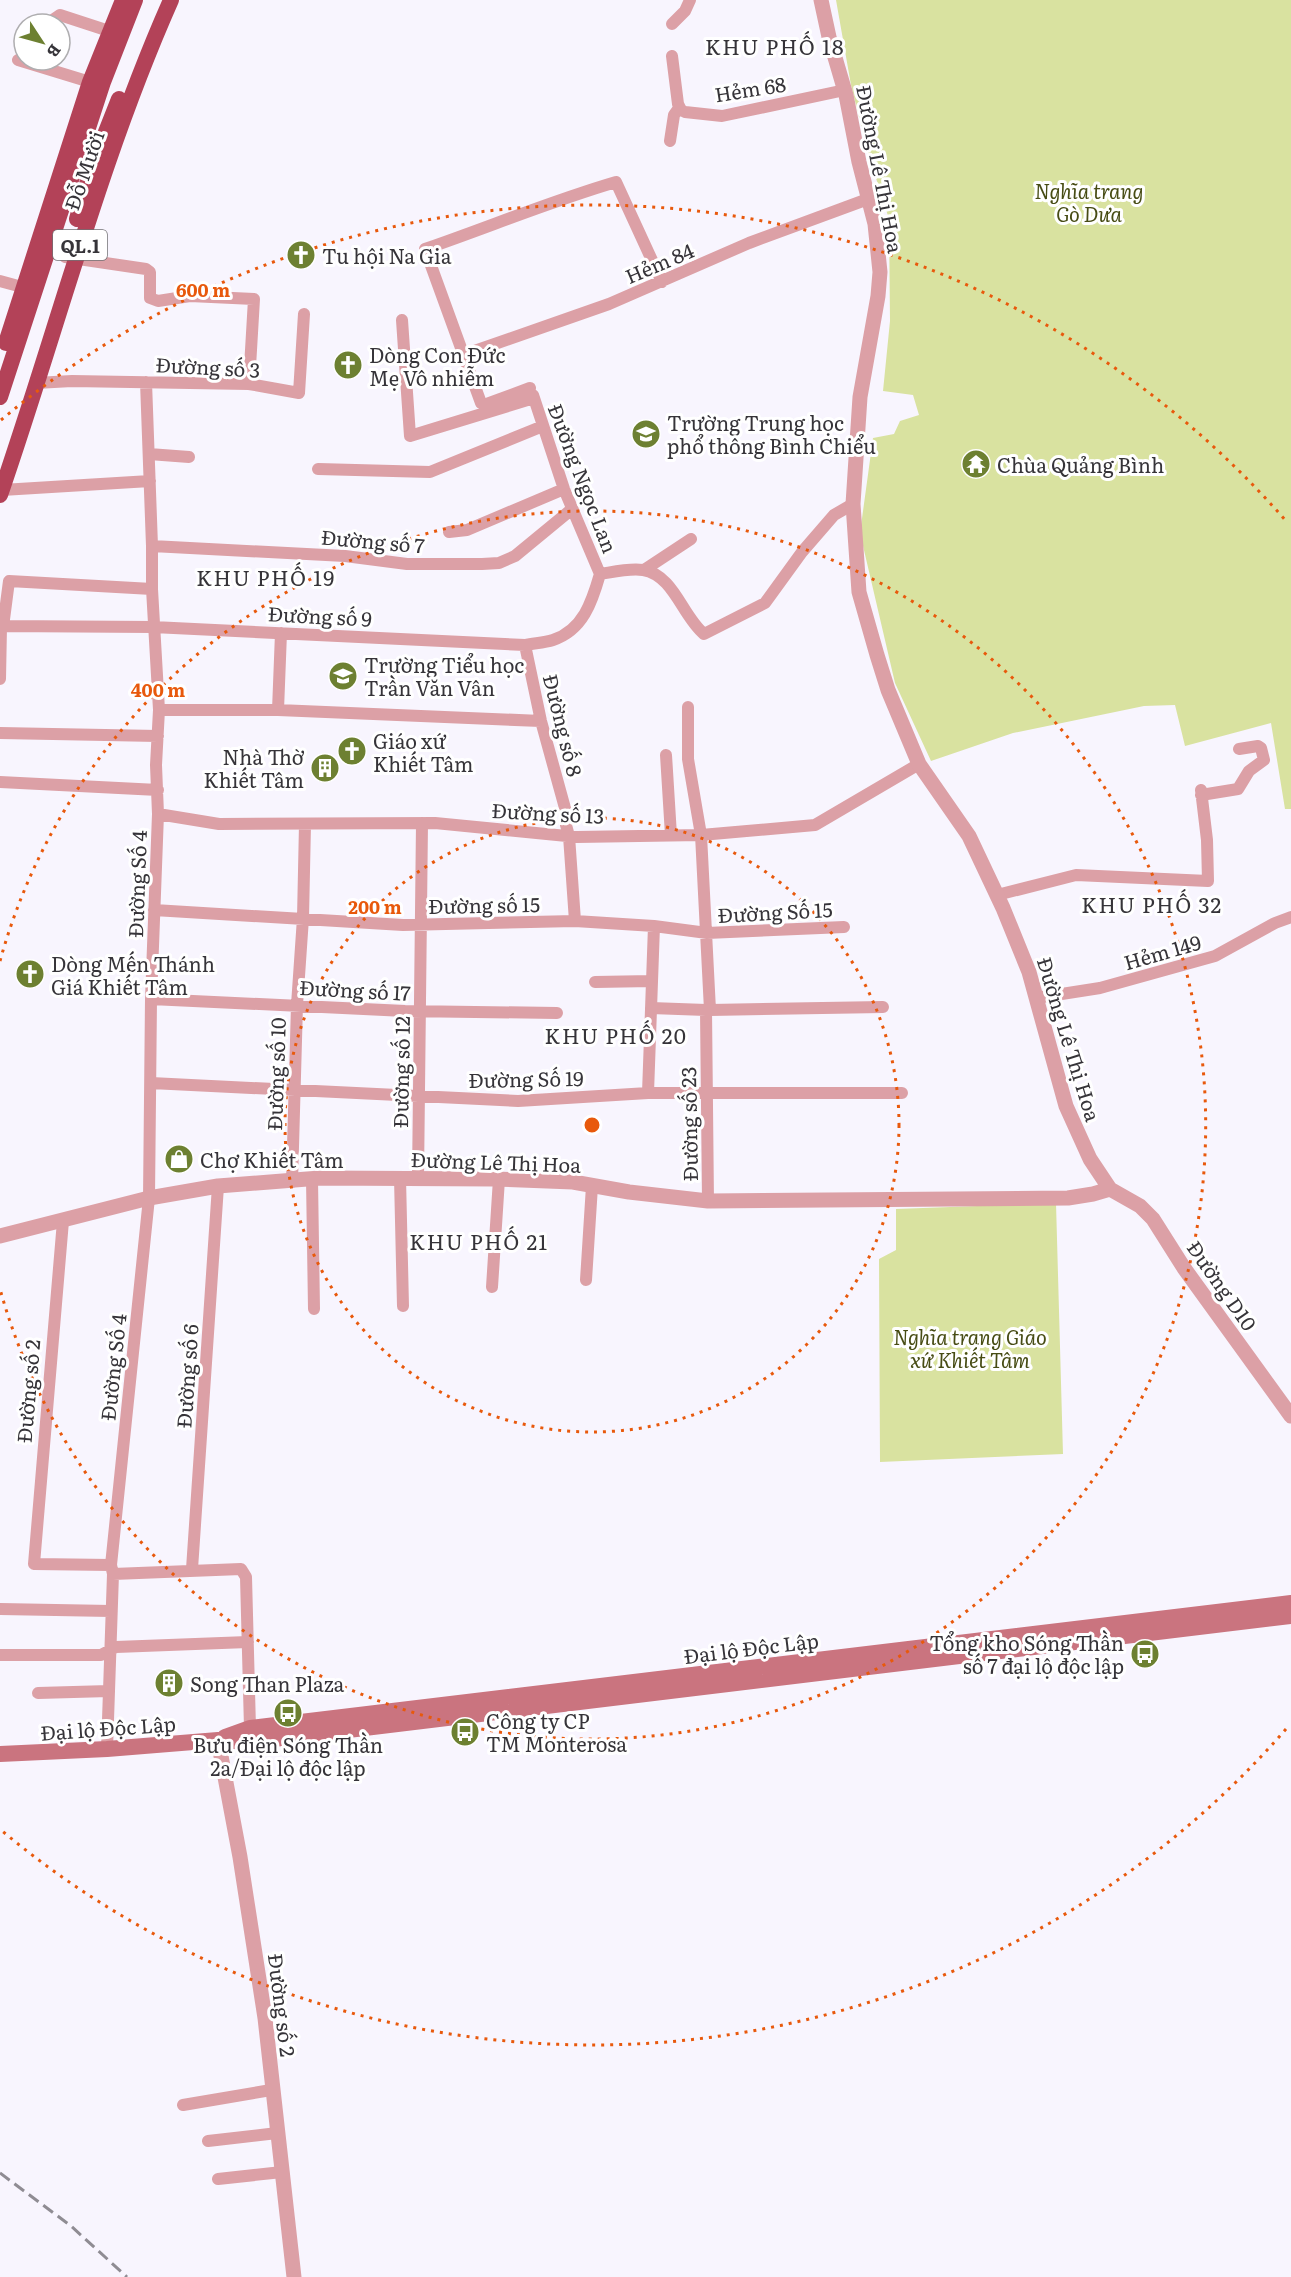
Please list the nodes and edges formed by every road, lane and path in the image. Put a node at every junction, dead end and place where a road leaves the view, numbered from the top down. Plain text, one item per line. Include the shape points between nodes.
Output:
1 (123, 0) edge
2 (135, 0) edge
3 (159, 0) edge
4 (171, 0) edge
5 (690, 0) edge
6 (822, 0) edge
7 (72, 19) edge
8 (672, 24) dead end
9 (109, 31) junction
10 (672, 56) dead end
11 (57, 72) edge
12 (90, 82) junction
13 (845, 90) junction
14 (679, 108) junction
15 (670, 141) dead end
16 (868, 199) junction
17 (70, 258) junction
18 (0, 281) edge
19 (662, 282) junction
20 (22, 287) junction
21 (304, 314) dead end
22 (402, 320) dead end
23 (464, 355) junction
24 (0, 363) edge
25 (146, 382) junction
26 (36, 383) junction
27 (249, 384) junction
28 (1, 391) edge
29 (532, 394) junction
30 (543, 426) junction
31 (149, 454) junction
32 (189, 457) dead end
33 (0, 463) edge
34 (318, 469) dead end
35 (150, 481) junction
36 (564, 489) junction
37 (1, 492) edge
38 (853, 504) junction
39 (572, 509) junction
40 (449, 532) dead end
41 (691, 539) dead end
42 (152, 546) junction
43 (644, 570) junction
44 (600, 574) junction
45 (152, 589) junction
46 (1, 627) edge
47 (153, 627) junction
48 (281, 633) junction
49 (525, 645) junction
50 (0, 679) edge
51 (688, 707) dead end
52 (159, 710) junction
53 (278, 710) junction
54 (541, 721) junction
55 (0, 733) edge
56 (158, 736) junction
57 (1239, 749) dead end
58 (666, 755) dead end
59 (919, 764) junction
60 (0, 782) edge
61 (158, 790) junction
62 (159, 814) junction
63 (422, 823) junction
64 (305, 824) junction
65 (671, 835) junction
66 (701, 835) junction
67 (569, 836) junction
68 (997, 895) junction
69 (154, 910) junction
70 (1291, 917) edge
71 (303, 918) junction
72 (575, 921) junction
73 (421, 925) junction
74 (654, 926) junction
75 (844, 927) dead end
76 (707, 933) junction
77 (652, 981) junction
78 (595, 982) dead end
79 (1036, 998) junction
80 (151, 999) junction
81 (297, 1005) junction
82 (883, 1007) dead end
83 (651, 1008) junction
84 (708, 1010) junction
85 (420, 1011) junction
86 (556, 1013) dead end
87 (151, 1083) junction
88 (294, 1090) junction
89 (707, 1092) junction
90 (648, 1093) junction
91 (902, 1093) dead end
92 (419, 1096) junction
93 (400, 1178) junction
94 (418, 1178) junction
95 (312, 1179) junction
96 (499, 1179) junction
97 (292, 1182) junction
98 (218, 1186) junction
99 (592, 1186) junction
100 (1110, 1189) junction
101 (149, 1198) junction
102 (708, 1201) junction
103 (63, 1221) junction
104 (0, 1236) edge
105 (586, 1280) dead end
106 (492, 1287) dead end
107 (403, 1306) dead end
108 (314, 1309) dead end
109 (1291, 1416) edge
110 (112, 1569) junction
111 (192, 1569) junction
112 (1291, 1603) edge
113 (0, 1610) edge
114 (111, 1611) junction
115 (1291, 1616) edge
116 (248, 1642) junction
117 (110, 1651) junction
118 (0, 1655) edge
119 (109, 1691) junction
120 (38, 1693) dead end
121 (250, 1728) junction
122 (218, 1740) junction
123 (107, 1749) junction
124 (0, 1754) edge
125 (272, 2090) junction
126 (183, 2105) dead end
127 (277, 2133) junction
128 (208, 2141) dead end
129 (282, 2172) junction
130 (218, 2179) dead end
131 (294, 2277) edge

1 - 9 highway, Đỗ Mười / QL.1
2 - 28 highway, Đỗ Mười / QL.1 via 103,82
3 - 17 highway, Đỗ Mười / QL.1 via 92,170
4 - 17 highway, Đỗ Mười / QL.1
5 - 8 street
6 - 13 street, Đường Lê Thị Hoa
7 - 9 street
9 - 12 highway, Đỗ Mười / QL.1
10 - 14 street
11 - 12 street
12 - 20 highway, Đỗ Mười / QL.1
13 - 14 street, Hẻm 68 via 722,117
13 - 16 street, Đường Lê Thị Hoa
14 - 15 street
16 - 19 street, Hẻm 84 via 749,243
16 - 38 street, Đường Lê Thị Hoa via 880,272 860,397
17 - 26 highway, Đỗ Mười / QL.1
17 - 27 street via 146,270 150,272 150,298 158,301 190,296 254,299
17 - 33 highway, Đỗ Mười / QL.1
18 - 20 street
19 - 23 street, Hẻm 84
19 - 23 street via 616,182 569,195 425,249
20 - 24 highway, Đỗ Mười / QL.1
21 - 27 street, Đường số 3 via 300,392
22 - 29 street via 410,436
23 - 29 street via 482,405
25 - 26 street, Đường số 3
25 - 27 street, Đường số 3
25 - 31 street, Đường Số 4
26 - 37 highway, Đỗ Mười / QL.1
29 - 30 street, Đường Ngọc Lan
30 - 34 street via 430,472
30 - 36 street, Đường Ngọc Lan
31 - 32 street
31 - 35 street, Đường Số 4
35 - 37 street
35 - 42 street, Đường Số 4
36 - 39 street, Đường Ngọc Lan
36 - 40 street via 467,530
38 - 43 street via 834,515 765,603 704,634 669,585
38 - 59 street, Đường Lê Thị Hoa via 859,592 888,690
39 - 42 street, Đường số 7 via 515,556 482,564 407,564 345,556
39 - 44 street, Đường Ngọc Lan
41 - 43 street
42 - 45 street, Đường Số 4
43 - 44 street
44 - 49 street, Đường số 9 via 592,602 576,628 552,641
45 - 46 street via 9,581
45 - 47 street, Đường Số 4
46 - 47 street, Đường số 9
46 - 50 street
47 - 48 street, Đường số 9
47 - 52 street, Đường Số 4
48 - 49 street, Đường số 9
48 - 53 street
49 - 54 street, Đường số 8
51 - 66 street, Đường số 23 via 688,759
52 - 53 street
52 - 56 street, Đường Số 4
53 - 54 street
54 - 67 street, Đường số 8 via 568,819
55 - 56 street
56 - 61 street, Đường Số 4
57 - 68 street via 1258,746 1262,763 1249,771 1238,789 1201,793 1208,881 1076,875
58 - 65 street
59 - 66 street, Đường số 13 via 815,825
59 - 68 street, Đường Lê Thị Hoa via 969,836
60 - 61 street
61 - 62 street, Đường Số 4
62 - 64 street, Đường số 13 via 219,824
62 - 69 street, Đường Số 4
63 - 64 street, Đường số 13
63 - 67 street, Đường số 13
63 - 73 street, Đường số 12
64 - 71 street, Đường số 10
65 - 66 street, Đường số 13
65 - 67 street, Đường số 13
66 - 76 street, Đường số 23
67 - 72 street, Đường số 8
68 - 79 street, Đường Lê Thị Hoa
69 - 71 street, Đường số 15
69 - 80 street, Đường Số 4
70 - 79 street, Hẻm 149 via 1215,956 1100,988
71 - 73 street, Đường số 15
71 - 81 street, Đường số 10
72 - 73 street, Đường số 15
72 - 74 street, Đường số 15
73 - 85 street, Đường số 12
74 - 76 street, Đường số 15
74 - 77 street
75 - 76 street, Đường Số 15
76 - 84 street, Đường số 23
77 - 78 street
77 - 83 street
79 - 100 street, Đường Lê Thị Hoa via 1066,1106 1090,1159
80 - 81 street, Đường số 17
80 - 87 street, Đường Số 4
81 - 85 street, Đường số 17
81 - 88 street, Đường số 10
82 - 84 street
83 - 84 street
83 - 90 street
84 - 89 street, Đường số 23
85 - 86 street, Đường số 17
85 - 92 street, Đường số 12
87 - 88 street, Đường Số 19
87 - 101 street, Đường Số 4
88 - 92 street, Đường Số 19
88 - 97 street, Đường số 10
89 - 90 street, Đường Số 19
89 - 91 street, Đường Số 19
89 - 102 street, Đường số 23
90 - 92 street, Đường Số 19 via 518,1101
92 - 94 street, Đường số 12
93 - 94 street, Đường Lê Thị Hoa
93 - 95 street, Đường Lê Thị Hoa
93 - 107 street
94 - 96 street, Đường Lê Thị Hoa
95 - 97 street, Đường Lê Thị Hoa
95 - 108 street
96 - 99 street, Đường Lê Thị Hoa
96 - 106 street
97 - 98 street, Đường Lê Thị Hoa
98 - 101 street, Đường Lê Thị Hoa
98 - 111 street, Đường số 6
99 - 102 street, Đường Lê Thị Hoa
99 - 105 street
100 - 102 street, Đường Lê Thị Hoa via 1068,1198
100 - 109 street, Đường D10 via 1140,1206 1153,1219
101 - 103 street, Đường Lê Thị Hoa
101 - 110 street, Đường Số 4
103 - 104 street, Đường Lê Thị Hoa
103 - 110 street, Đường số 2 via 34,1564
110 - 111 street
110 - 114 street, Đường Số 4
111 - 116 street via 241,1569 246,1577
112 - 121 main road, Đại lộ Độc Lập
113 - 114 street
114 - 117 street, Đường Số 4
115 - 122 main road, Đại lộ Độc Lập via 250,1742
116 - 117 street via 116,1647
116 - 121 street
117 - 118 street via 101,1655
117 - 119 street, Đường Số 4
119 - 120 street
119 - 123 street, Đường Số 4
121 - 122 main road, Đại lộ Độc Lập
122 - 123 main road, Đại lộ Độc Lập
122 - 125 street, Đường số 2 via 265,2018
123 - 124 main road, Đại lộ Độc Lập
125 - 126 street
125 - 127 street, Đường số 2
127 - 128 street
127 - 129 street, Đường số 2
129 - 130 street
129 - 131 street, Đường số 2

